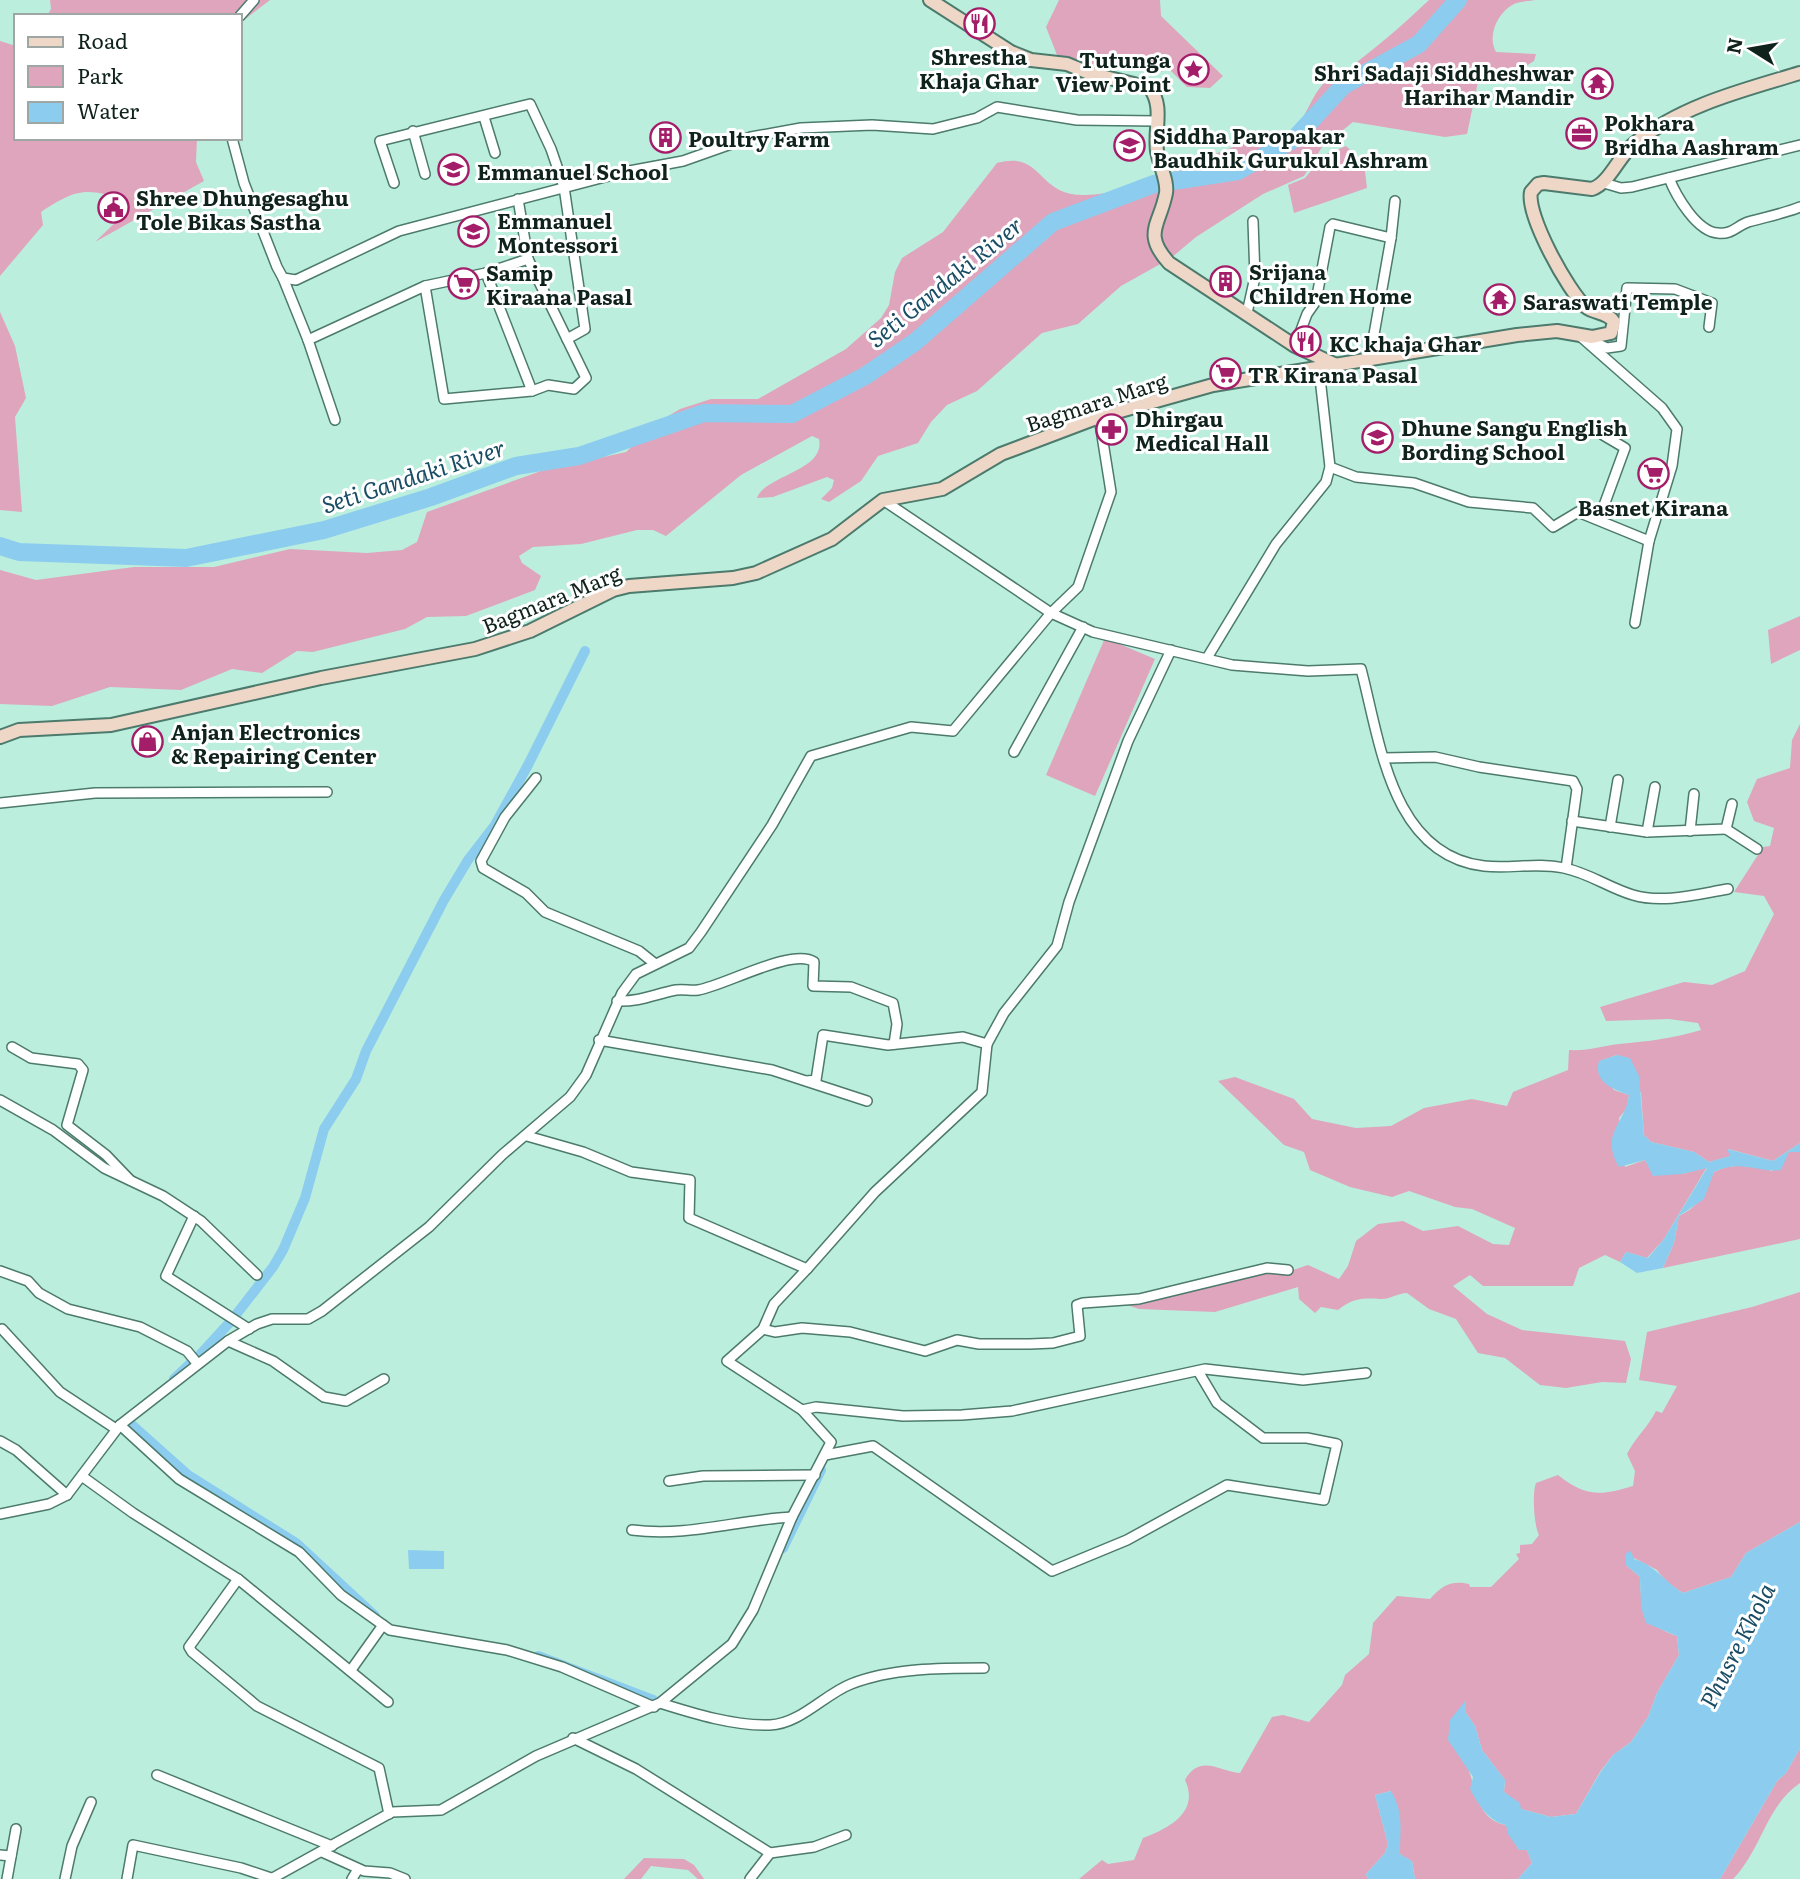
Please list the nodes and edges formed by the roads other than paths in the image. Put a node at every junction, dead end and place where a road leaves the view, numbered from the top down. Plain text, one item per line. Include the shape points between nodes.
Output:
1 (254, 0) edge
2 (930, 0) edge
3 (242, 14) edge
4 (1800, 73) edge
5 (484, 117) junction
6 (1156, 121) junction
7 (414, 131) junction
8 (233, 140) edge
9 (1800, 145) edge
10 (495, 153) dead end
11 (425, 174) dead end
12 (1670, 178) junction
13 (394, 183) dead end
14 (1604, 183) junction
15 (564, 187) junction
16 (518, 199) junction
17 (1395, 201) dead end
18 (1800, 207) edge
19 (1253, 221) dead end
20 (1391, 238) junction
21 (527, 259) junction
22 (485, 273) junction
23 (283, 278) junction
24 (425, 286) junction
25 (1247, 313) junction
26 (1709, 327) dead end
27 (1579, 335) junction
28 (567, 339) junction
29 (308, 340) junction
30 (1295, 346) junction
31 (1370, 357) junction
32 (1334, 364) junction
33 (1319, 369) junction
34 (532, 391) junction
35 (1099, 417) junction
36 (335, 420) dead end
37 (1603, 435) dead end
38 (1330, 467) junction
39 (883, 500) junction
40 (1599, 519) junction
41 (1649, 541) junction
42 (1051, 613) junction
43 (1635, 623) dead end
44 (1083, 627) junction
45 (1171, 650) junction
46 (1207, 658) junction
47 (0, 737) edge
48 (1014, 752) dead end
49 (1384, 758) junction
50 (536, 778) dead end
51 (1618, 780) dead end
52 (1656, 787) dead end
53 (327, 792) dead end
54 (1694, 794) dead end
55 (0, 803) edge
56 (1732, 804) dead end
57 (1572, 821) junction
58 (1610, 827) junction
59 (1726, 830) junction
60 (1690, 831) junction
61 (1647, 832) junction
62 (1757, 849) dead end
63 (1566, 868) junction
64 (1728, 889) dead end
65 (654, 963) junction
66 (617, 1001) junction
67 (599, 1040) junction
68 (894, 1044) junction
69 (987, 1044) junction
70 (12, 1047) dead end
71 (807, 1081) junction
72 (0, 1100) edge
73 (867, 1101) dead end
74 (527, 1136) junction
75 (131, 1181) junction
76 (194, 1216) junction
77 (807, 1269) junction
78 (1288, 1270) dead end
79 (0, 1271) edge
80 (257, 1275) dead end
81 (2, 1329) dead end
82 (249, 1329) junction
83 (762, 1329) junction
84 (228, 1341) junction
85 (197, 1363) junction
86 (1198, 1371) junction
87 (1366, 1373) dead end
88 (384, 1379) dead end
89 (802, 1410) junction
90 (118, 1427) junction
91 (0, 1441) edge
92 (825, 1455) junction
93 (815, 1475) junction
94 (83, 1477) junction
95 (669, 1481) dead end
96 (67, 1495) junction
97 (0, 1514) edge
98 (792, 1517) junction
99 (632, 1530) dead end
100 (238, 1579) junction
101 (383, 1625) junction
102 (984, 1668) dead end
103 (352, 1670) junction
104 (388, 1702) dead end
105 (657, 1705) junction
106 (573, 1738) junction
107 (157, 1775) dead end
108 (90, 1801) dead end
109 (389, 1814) junction
110 (16, 1829) dead end
111 (846, 1835) dead end
112 (332, 1846) junction
113 (322, 1852) junction
114 (770, 1853) junction
115 (0, 1854) edge
116 (11, 1856) junction
117 (358, 1869) junction
118 (6, 1879) edge
119 (65, 1879) edge
120 (127, 1879) edge
121 (271, 1879) edge
122 (352, 1879) edge
123 (405, 1879) edge
124 (750, 1879) edge

1 - 3 street
2 - 6 main road via 1011,52 1150,88 1158,103
4 - 14 main road via 1672,118 1634,143
5 - 7 street
5 - 10 street
5 - 15 street via 530,104
6 - 15 street via 1077,120 997,107 977,118 933,130 872,125 801,128 751,137 683,161
6 - 25 main road via 1167,191 1155,222 1159,251 1169,263
7 - 11 street
7 - 13 street via 380,141
8 - 23 street via 244,183
9 - 12 street
12 - 14 street via 1621,188
12 - 18 street via 1689,211 1716,234
14 - 27 main road via 1592,189 1538,184 1529,201 1575,295 1614,322 1611,333
15 - 16 street
15 - 28 street via 585,329
16 - 21 street
16 - 23 street via 399,231 296,280
17 - 20 street
19 - 25 street via 1255,277
20 - 30 street via 1330,227 1316,301
20 - 31 street
21 - 22 street
21 - 28 street
22 - 24 street
22 - 34 street
23 - 29 street
24 - 29 street
24 - 34 street via 444,399
25 - 30 main road
26 - 27 street via 1712,303 1675,289 1627,288 1620,346 1607,348
27 - 31 main road, Bagmara Marg via 1557,331
27 - 41 street via 1662,408 1677,429 1672,466
28 - 34 street via 586,378 574,389 548,385
29 - 36 street
30 - 32 main road
31 - 32 main road, Bagmara Marg
32 - 33 main road, Bagmara Marg
33 - 35 main road, Bagmara Marg via 1213,385
33 - 38 street
35 - 39 main road, Bagmara Marg via 1001,454 942,489
35 - 42 street via 1111,492 1078,587
37 - 40 street via 1625,448
38 - 40 street via 1356,477 1415,483 1469,502 1533,508 1553,527 1578,512
38 - 46 street via 1325,482 1276,544
39 - 42 street
39 - 47 main road, Bagmara Marg via 832,539 756,573 613,590 530,631 475,649 111,725 19,730
40 - 41 street
41 - 43 street
42 - 44 street
42 - 65 street via 953,731 911,727 811,756 772,825 689,947
44 - 45 street
44 - 48 street
45 - 46 street
45 - 69 street via 1128,741 1057,946 1004,1013
46 - 49 street via 1270,669 1361,669
49 - 57 street via 1435,757 1573,781 1577,789
49 - 63 street via 1415,828 1448,856 1484,866
50 - 65 street via 505,817 481,861 483,868 526,893 545,912 631,947
51 - 58 street
52 - 61 street
53 - 55 street via 95,793
54 - 60 street
56 - 59 street
57 - 58 street
57 - 63 street
58 - 61 street
59 - 60 street
59 - 62 street
60 - 61 street
63 - 64 street via 1634,895 1672,898
65 - 66 street via 636,974
66 - 67 street
66 - 68 street via 637,1002 698,989 791,960 810,959 814,962 813,986 851,987 893,1003
67 - 71 street via 734,1062
67 - 74 street via 586,1075 570,1097
68 - 69 street via 963,1037
68 - 71 street via 823,1035 816,1080
69 - 77 street via 982,1092 875,1192
70 - 75 street via 31,1058 78,1063 82,1070 67,1125 121,1167
71 - 73 street
72 - 75 street
74 - 77 street via 631,1172 690,1180 688,1218
74 - 82 street via 429,1227 322,1311 309,1319 272,1319
75 - 76 street
76 - 80 street
76 - 82 street via 166,1276
77 - 83 street via 774,1304
78 - 83 street via 1267,1268 1139,1299 1083,1303 1077,1305 1080,1336 1053,1343 979,1345 957,1340 925,1351 850,1332
79 - 85 street via 28,1281 39,1293 68,1309 140,1327 187,1351
81 - 90 street via 60,1392
82 - 84 street
83 - 89 street via 727,1361
84 - 85 street
84 - 88 street via 274,1361 324,1397 346,1401
85 - 90 street
86 - 87 street via 1303,1380
86 - 89 street via 1012,1412 903,1416 816,1407
86 - 92 street via 1217,1403 1264,1438 1307,1438 1337,1444 1324,1500 1227,1485 1127,1540 1052,1571 873,1446
89 - 92 street via 831,1442
90 - 94 street
90 - 101 street via 179,1479 299,1552 341,1595
91 - 96 street
92 - 93 street
93 - 95 street via 703,1476
93 - 98 street
94 - 96 street
94 - 100 street
96 - 97 street via 49,1504
98 - 99 street via 691,1532
98 - 105 street via 754,1611 732,1644
100 - 103 street
100 - 109 street via 189,1647 192,1652 257,1706 379,1768
101 - 103 street
101 - 105 street via 390,1630 507,1650
102 - 105 street via 928,1668 852,1684 773,1725 706,1717
103 - 104 street
105 - 106 street
106 - 109 street via 441,1810
106 - 114 street via 636,1769
107 - 112 street
108 - 119 street
109 - 112 street
110 - 116 street
111 - 114 street via 814,1847
112 - 113 street
113 - 117 street
113 - 121 street
114 - 124 street
115 - 116 street
116 - 118 street
117 - 122 street
117 - 123 street via 390,1872
120 - 121 street via 133,1845 241,1868

